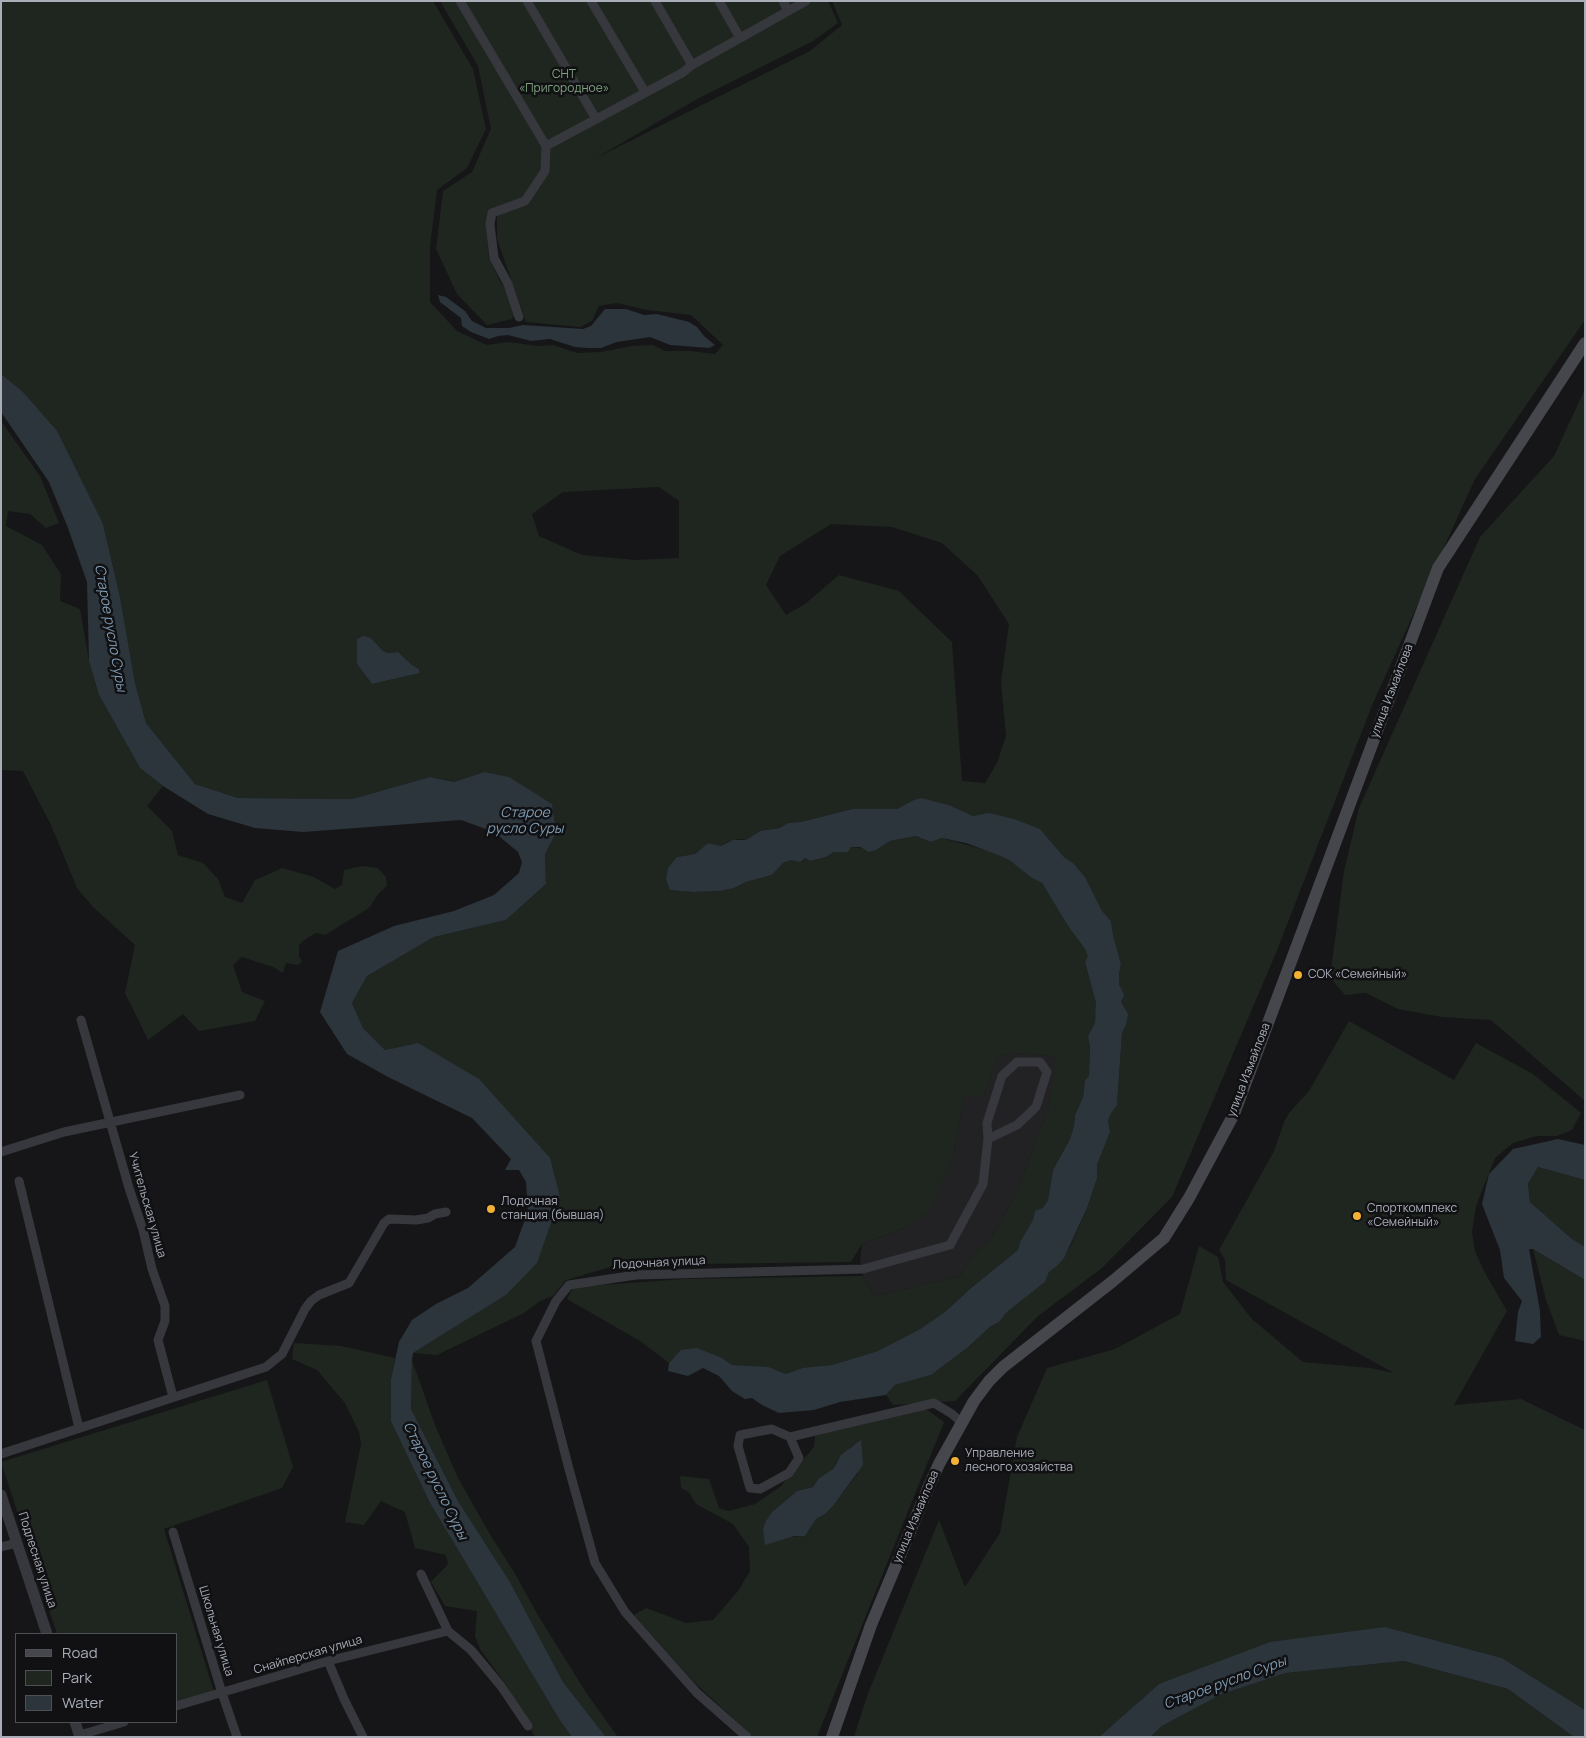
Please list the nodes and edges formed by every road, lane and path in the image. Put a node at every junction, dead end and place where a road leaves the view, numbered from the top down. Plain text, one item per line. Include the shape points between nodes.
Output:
1 (460, 1) edge
2 (526, 1) edge
3 (591, 1) edge
4 (655, 1) edge
5 (718, 1) edge
6 (782, 1) edge
7 (806, 1) edge
8 (788, 11) junction
9 (740, 38) junction
10 (692, 65) junction
11 (645, 92) junction
12 (596, 119) junction
13 (546, 146) junction
14 (519, 316) dead end
15 (1585, 343) edge
16 (81, 1020) dead end
17 (240, 1095) dead end
18 (111, 1122) junction
19 (988, 1139) junction
20 (1, 1152) edge
21 (19, 1181) dead end
22 (446, 1212) dead end
23 (173, 1397) junction
24 (961, 1422) junction
25 (79, 1428) junction
26 (790, 1437) junction
27 (1, 1454) edge
28 (1, 1495) edge
29 (173, 1532) dead end
30 (18, 1543) junction
31 (1, 1547) edge
32 (421, 1574) dead end
33 (448, 1631) junction
34 (47, 1633) edge
35 (328, 1661) junction
36 (222, 1693) junction
37 (178, 1705) edge
38 (75, 1723) edge
39 (121, 1723) edge
40 (528, 1726) dead end
41 (80, 1736) edge
42 (237, 1737) edge
43 (363, 1737) edge
44 (746, 1737) edge
45 (832, 1737) edge

1 - 13 street
2 - 12 street
3 - 11 street
4 - 10 street
5 - 9 street
6 - 8 street
7 - 8 street
8 - 9 street
9 - 10 street
10 - 11 street
11 - 12 street
12 - 13 street
13 - 14 street via 545,171 525,201 492,213 490,224 494,258 508,284
15 - 24 main road, улица Измайлова via 1438,568 1234,1114 1189,1198 1164,1238 1003,1367 989,1381
16 - 18 street, Учительская улица
17 - 18 street
18 - 20 street via 64,1132
18 - 23 street, Учительская улица via 165,1306 165,1321 158,1340
19 - 19 street, Лодочная улица via 987,1124 1002,1076 1017,1062 1040,1062 1046,1072 1036,1106 1017,1125
19 - 44 street, Лодочная улица via 983,1184 950,1245 863,1269 636,1275 569,1285 556,1301 536,1341 595,1563 626,1612 697,1693
21 - 25 street
22 - 23 street via 416,1220 389,1219 384,1222 349,1283 311,1301 282,1354 266,1367
23 - 25 street
24 - 26 street via 934,1403
24 - 45 main road, улица Измайлова via 936,1471 871,1625
25 - 27 street
26 - 26 street via 772,1429 740,1435 738,1446 750,1488 760,1489 789,1473 799,1458
28 - 30 street, Подлесная улица
29 - 36 street, Школьная улица
30 - 31 street
30 - 34 street, Подлесная улица
32 - 33 street
33 - 35 street, Снайперская улица
33 - 40 street via 471,1650
35 - 36 street, Снайперская улица
35 - 43 street
36 - 37 street, Снайперская улица
36 - 42 street, Школьная улица
38 - 41 street
39 - 41 street

